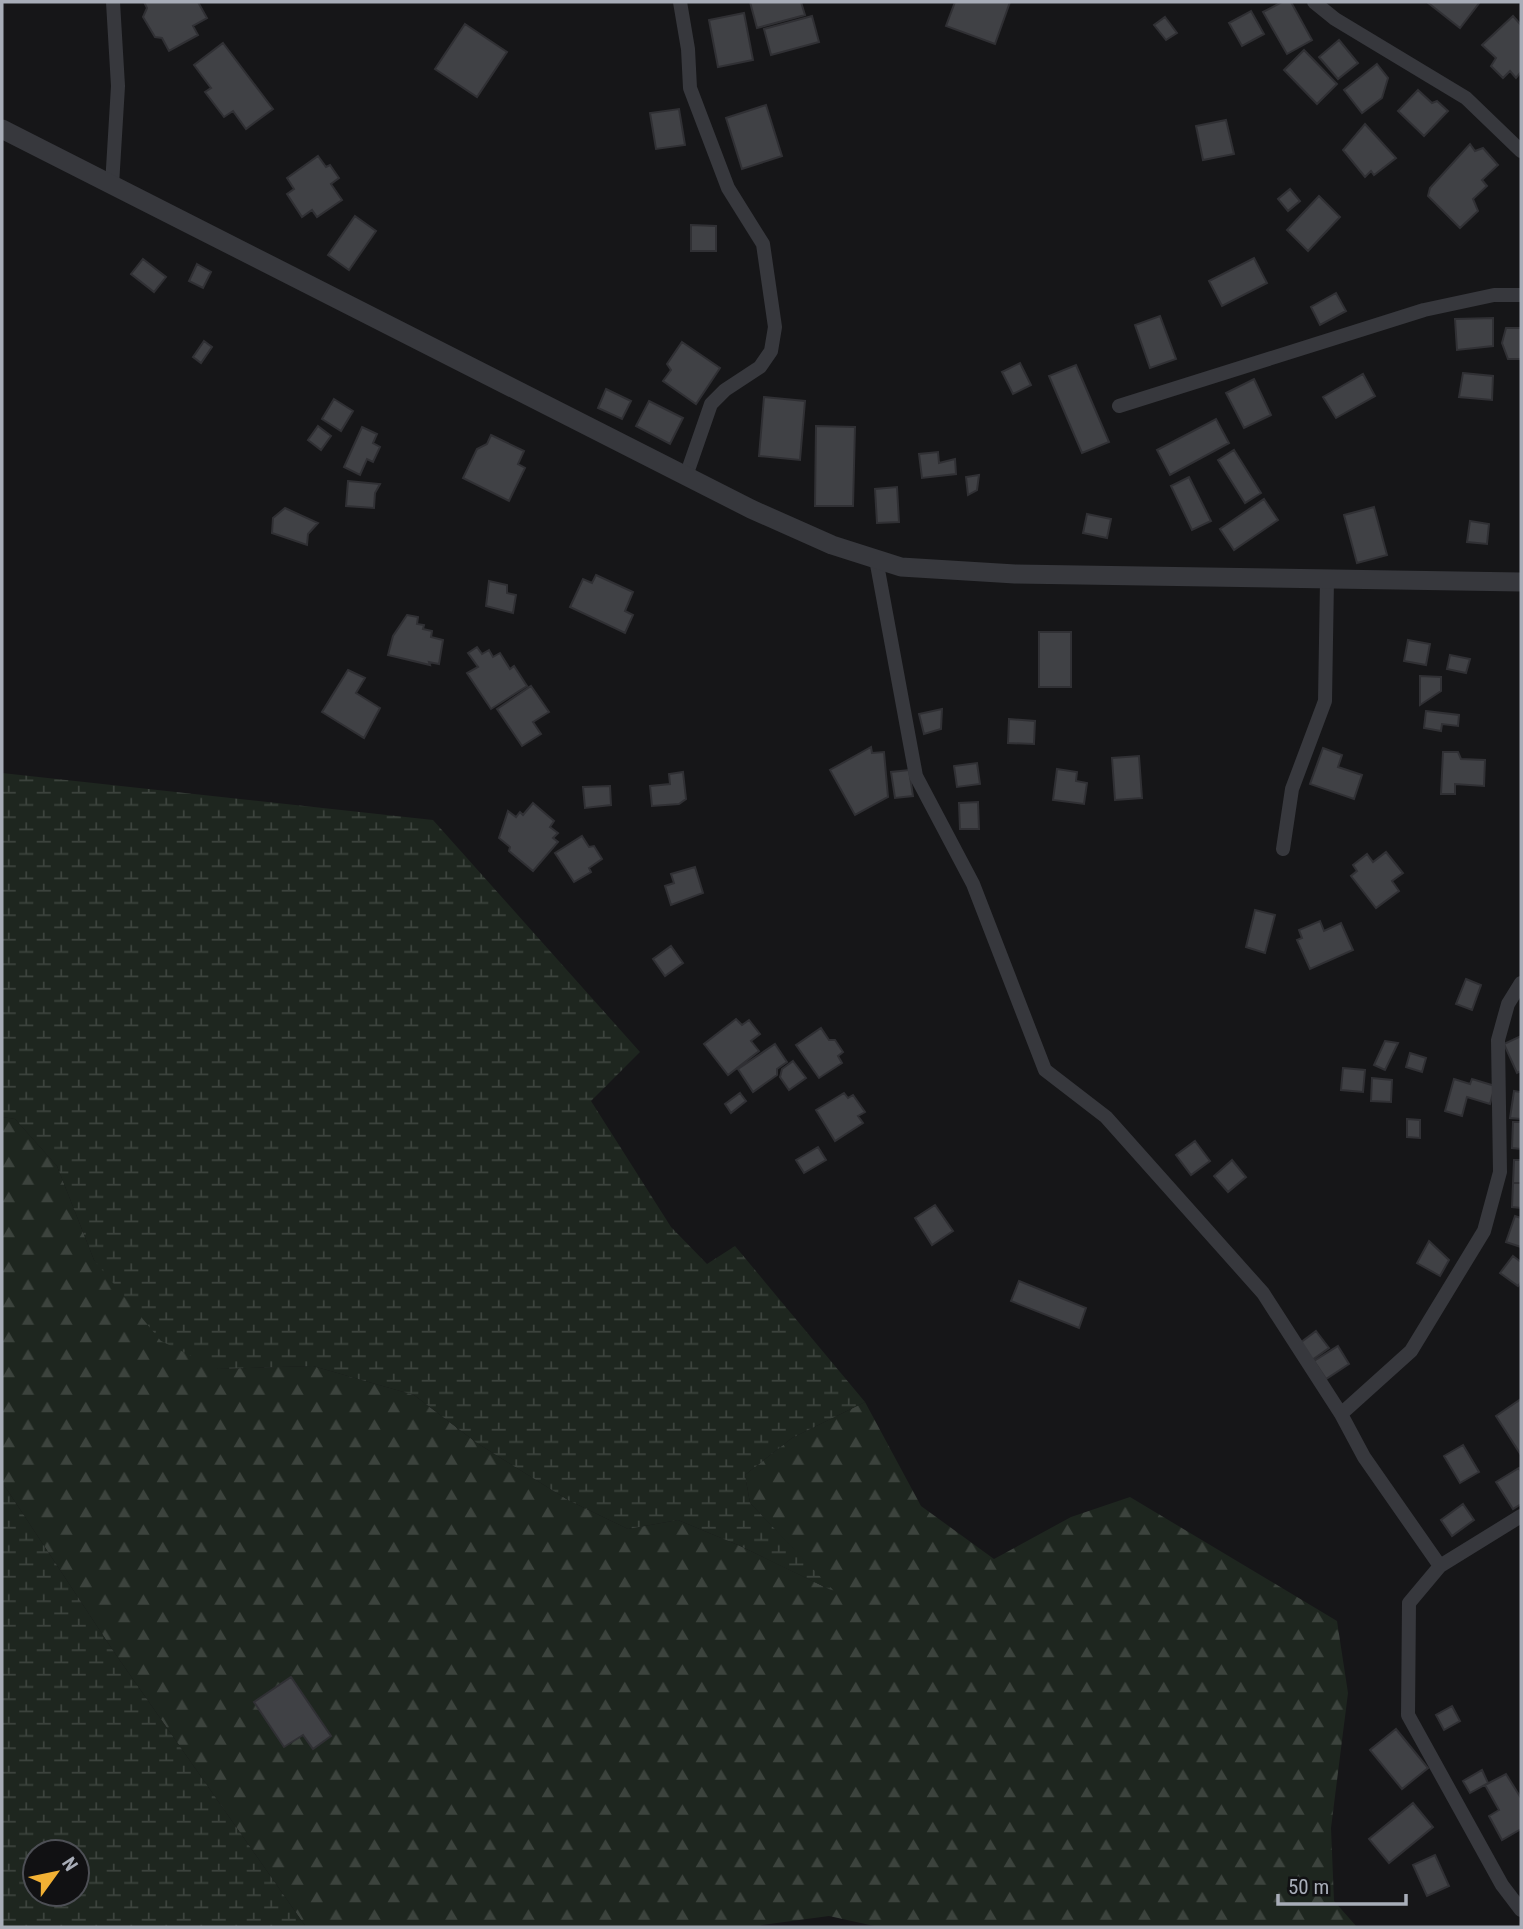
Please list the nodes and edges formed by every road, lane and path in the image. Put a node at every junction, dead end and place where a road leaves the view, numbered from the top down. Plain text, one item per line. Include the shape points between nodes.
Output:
1 (113, 2) edge
2 (680, 2) edge
3 (1314, 2) edge
4 (2, 129) edge
5 (1521, 150) edge
6 (112, 185) junction
7 (1521, 295) edge
8 (1119, 406) dead end
9 (686, 476) junction
10 (876, 559) junction
11 (1327, 580) junction
12 (1521, 582) edge
13 (1283, 849) dead end
14 (1521, 984) edge
15 (1342, 1414) junction
16 (1521, 1516) edge
17 (1440, 1566) junction
18 (1521, 1910) edge

1 - 6 street via 118,86
2 - 9 street via 690,88 728,188 763,244 775,327 771,351 760,367 711,404
3 - 5 street via 1466,98
4 - 6 street
6 - 9 street
7 - 8 street via 1493,295 1424,310
9 - 10 street via 832,545
10 - 11 street via 901,567 1015,574
10 - 15 street via 916,776 973,884 1045,1070 1106,1117 1263,1293
11 - 12 street
11 - 13 street via 1325,701 1292,789
14 - 15 street via 1508,1004 1498,1040 1500,1172 1484,1231 1411,1350
15 - 17 street via 1364,1457
16 - 17 street
17 - 18 street via 1409,1603 1408,1715 1502,1885

